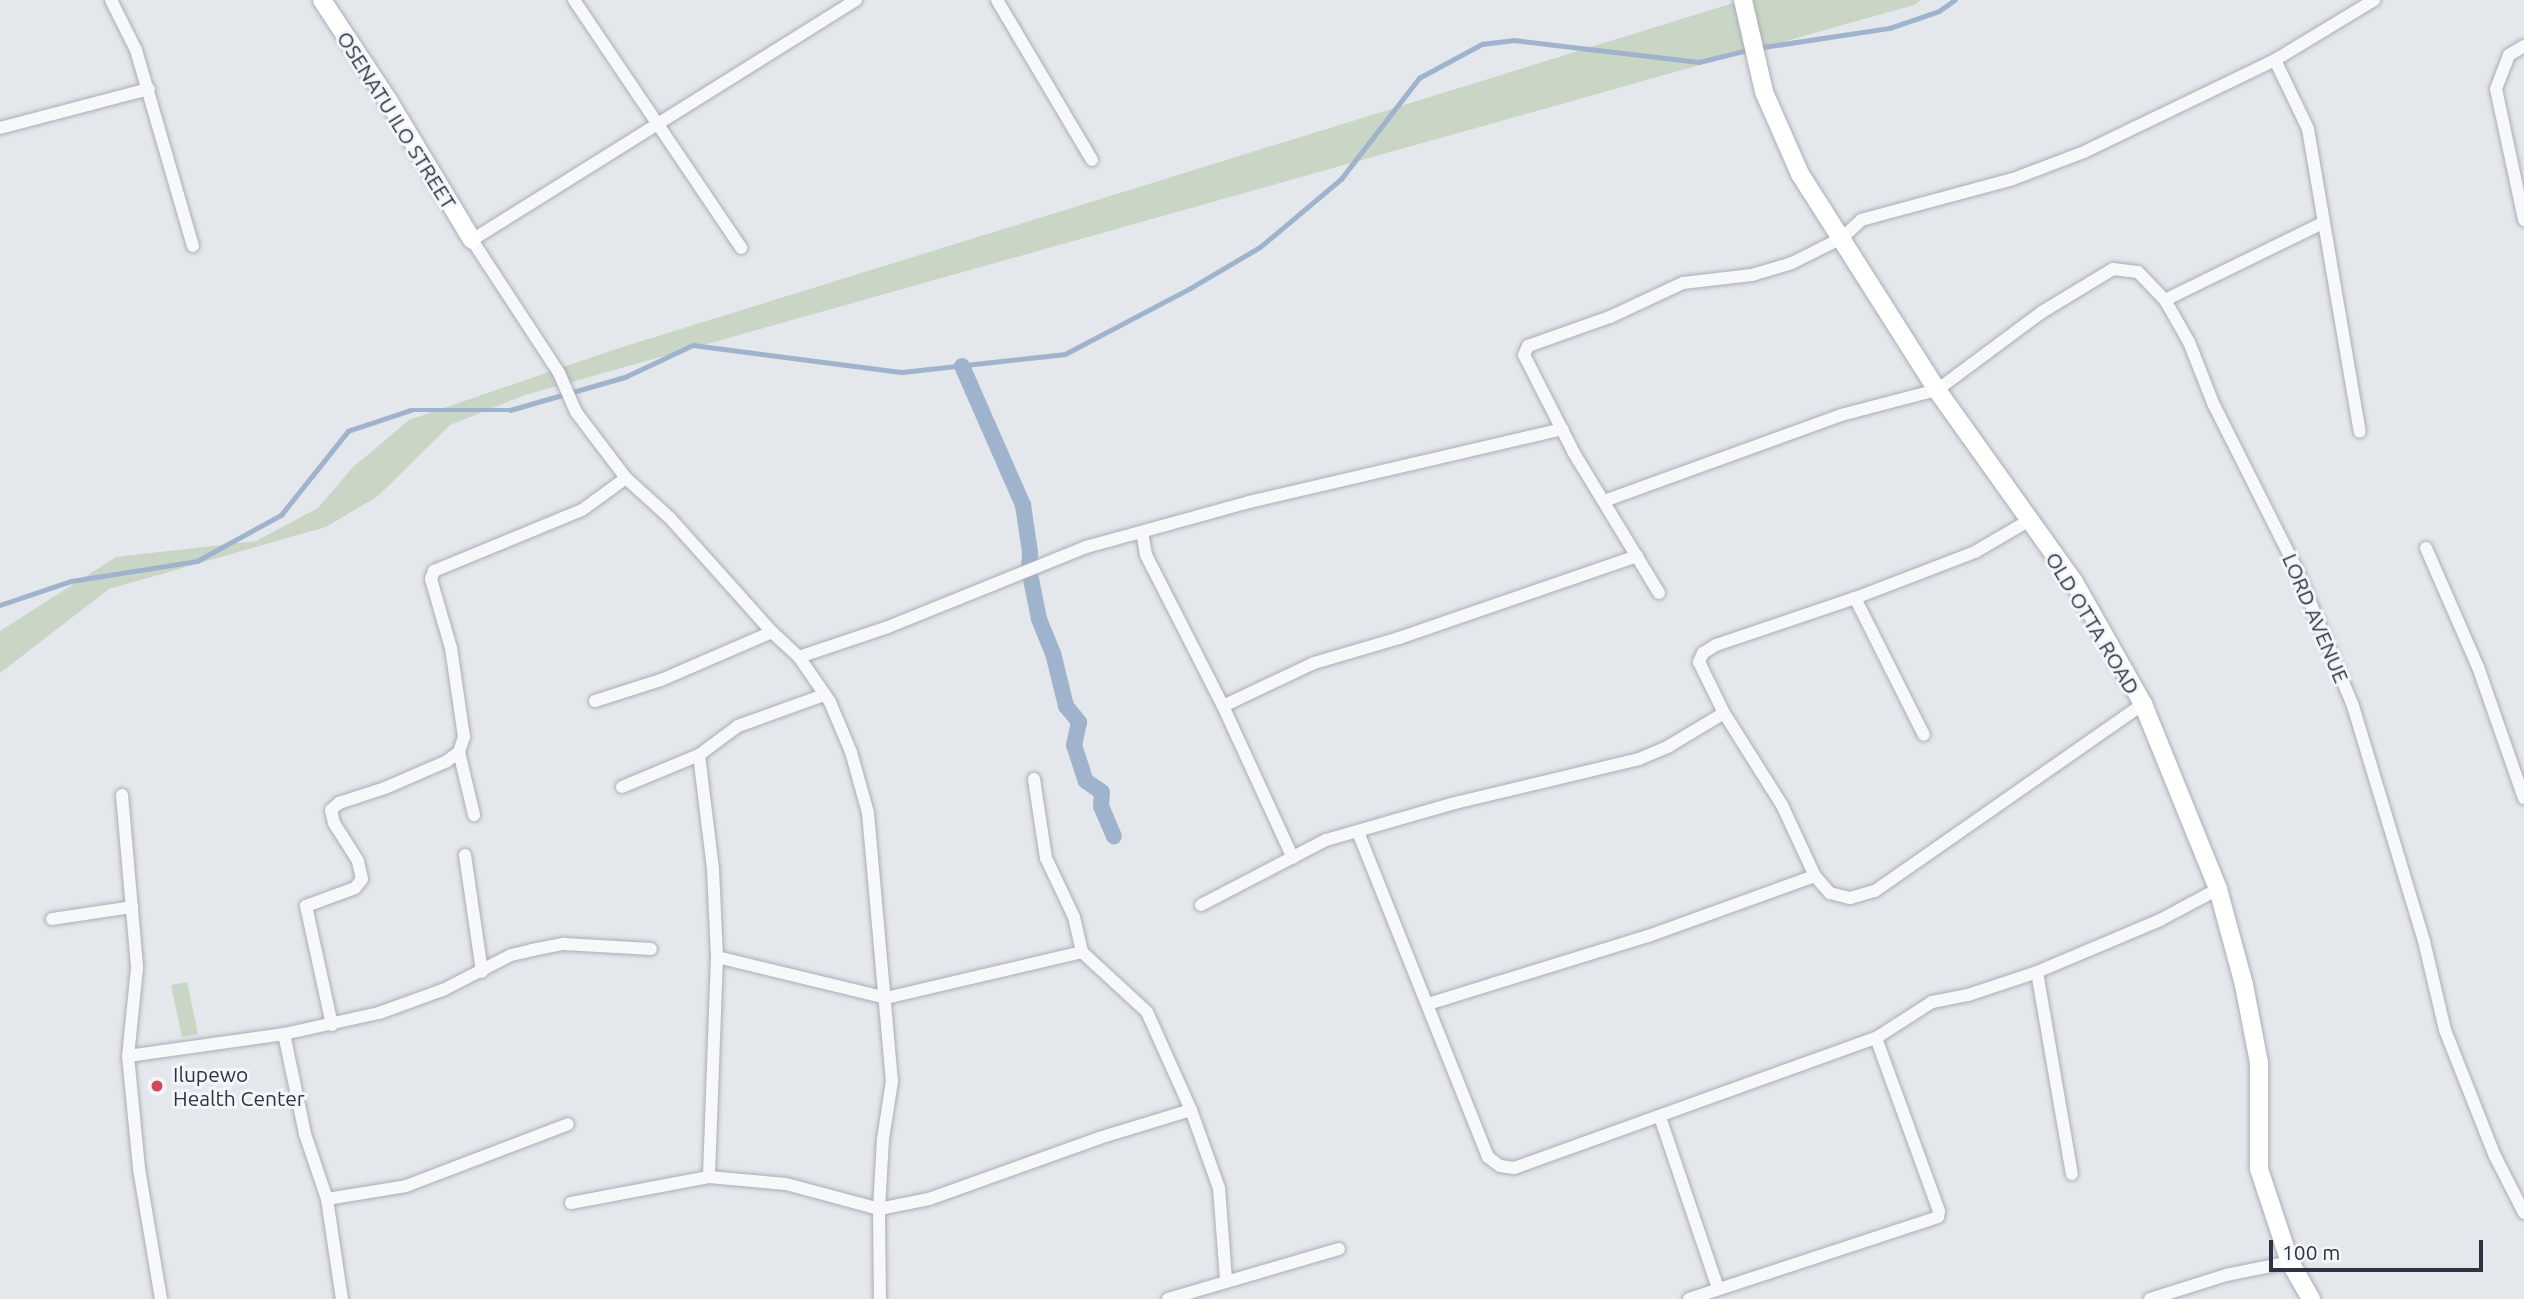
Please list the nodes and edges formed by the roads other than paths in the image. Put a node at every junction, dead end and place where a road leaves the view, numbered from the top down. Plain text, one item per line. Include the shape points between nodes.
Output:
1 (111, 0) edge
2 (322, 0) edge
3 (574, 0) edge
4 (856, 0) edge
5 (996, 0) edge
6 (2374, 0) edge
7 (1743, 4) edge
8 (2524, 46) edge
9 (2276, 60) junction
10 (149, 89) junction
11 (656, 122) junction
12 (0, 128) edge
13 (1092, 160) dead end
14 (2524, 217) edge
15 (2323, 223) junction
16 (1842, 238) junction
17 (472, 240) junction
18 (193, 246) dead end
19 (741, 248) dead end
20 (2165, 300) junction
21 (1937, 390) junction
22 (1563, 429) junction
23 (2360, 432) dead end
24 (625, 478) junction
25 (1604, 501) junction
26 (2028, 521) junction
27 (1142, 532) junction
28 (2426, 548) dead end
29 (1637, 556) junction
30 (1659, 593) dead end
31 (1855, 598) junction
32 (772, 632) junction
33 (799, 657) junction
34 (824, 695) junction
35 (595, 701) dead end
36 (2143, 704) junction
37 (1223, 706) junction
38 (1724, 713) junction
39 (1924, 735) dead end
40 (459, 752) junction
41 (699, 755) junction
42 (1034, 779) dead end
43 (622, 787) dead end
44 (122, 795) dead end
45 (2524, 798) edge
46 (474, 815) dead end
47 (1358, 832) junction
48 (466, 855) dead end
49 (1293, 858) junction
50 (1815, 876) junction
51 (2218, 889) junction
52 (1201, 905) dead end
53 (132, 907) junction
54 (52, 919) dead end
55 (651, 949) dead end
56 (1082, 951) junction
57 (717, 957) junction
58 (482, 972) junction
59 (2038, 972) junction
60 (886, 998) junction
61 (1428, 1004) junction
62 (332, 1025) junction
63 (284, 1034) junction
64 (1877, 1038) junction
65 (128, 1056) junction
66 (1191, 1110) junction
67 (1660, 1117) junction
68 (568, 1124) dead end
69 (2072, 1174) dead end
70 (709, 1177) junction
71 (327, 1199) junction
72 (572, 1203) dead end
73 (879, 1209) junction
74 (2524, 1213) edge
75 (1339, 1249) dead end
76 (2290, 1262) junction
77 (1226, 1280) junction
78 (1718, 1288) junction
79 (1190, 1296) edge
80 (161, 1299) edge
81 (342, 1299) edge
82 (880, 1299) edge
83 (1168, 1299) edge
84 (1689, 1299) edge
85 (2150, 1299) edge
86 (2311, 1299) edge

1 - 10 street
2 - 17 street, OSENATU ILO STREET
3 - 11 street
4 - 11 street
5 - 13 street
6 - 9 street
7 - 16 street, OLD OTTA ROAD via 1764,92 1786,148
8 - 14 street via 2509,55 2496,89
9 - 15 street via 2308,129
9 - 16 street via 2084,152 2013,179 1861,220
10 - 12 street
10 - 18 street
11 - 17 street
11 - 19 street
15 - 20 street
15 - 23 street
16 - 21 street, OLD OTTA ROAD
16 - 22 street via 1792,263 1752,275 1683,283 1610,317 1528,346 1524,355
17 - 24 street via 559,373 576,412
20 - 21 street, LORD AVENUE via 2138,272 2113,268 2042,312
20 - 74 street, LORD AVENUE via 2297,570 2353,706 2424,941 2445,1030 2495,1156
21 - 25 street via 1842,415
21 - 26 street, OLD OTTA ROAD
22 - 25 street
22 - 27 street via 1401,465
24 - 32 street via 670,518
24 - 40 street via 582,510 434,571 431,579 451,648 461,713 464,737
25 - 29 street
26 - 31 street via 1975,552
26 - 36 street, OLD OTTA ROAD via 2074,582
27 - 33 street via 1086,547 888,627
27 - 37 street via 1146,555
28 - 45 street via 2478,667
29 - 30 street
29 - 37 street via 1314,663
31 - 38 street via 1703,653 1699,662
31 - 39 street
32 - 33 street
32 - 35 street via 662,680
33 - 34 street
34 - 41 street via 738,726
34 - 60 street via 851,752 868,813
36 - 50 street via 1875,891 1850,898 1830,893
36 - 51 street, OLD OTTA ROAD
37 - 49 street
38 - 47 street via 1639,759 1455,803
38 - 50 street via 1782,804
40 - 46 street
40 - 62 street via 331,810 358,861 362,879 355,888 305,909
41 - 43 street
41 - 57 street via 713,869
42 - 56 street via 1046,858 1074,917
44 - 53 street
47 - 49 street via 1326,840
47 - 61 street
48 - 58 street
49 - 52 street
50 - 61 street via 1648,936
51 - 59 street
51 - 76 street, OLD OTTA ROAD via 2259,1063 2259,1169
53 - 54 street
53 - 65 street via 136,968
55 - 58 street via 564,944 511,955
56 - 60 street
56 - 66 street via 1147,1012
57 - 60 street
57 - 70 street
58 - 62 street via 379,1013
59 - 64 street via 1932,1002
59 - 69 street
60 - 73 street via 892,1081
61 - 67 street via 1488,1157 1500,1166 1514,1168
62 - 63 street
63 - 65 street
63 - 71 street via 305,1134
64 - 67 street
64 - 78 street via 1938,1217
65 - 80 street via 139,1169
66 - 73 street via 929,1199
66 - 77 street via 1219,1188
67 - 78 street
68 - 71 street via 405,1186
70 - 72 street
70 - 73 street via 786,1184
71 - 81 street
73 - 82 street
75 - 77 street
76 - 85 street via 2226,1275
76 - 86 street, OLD OTTA ROAD
77 - 79 street
78 - 84 street
79 - 83 street

